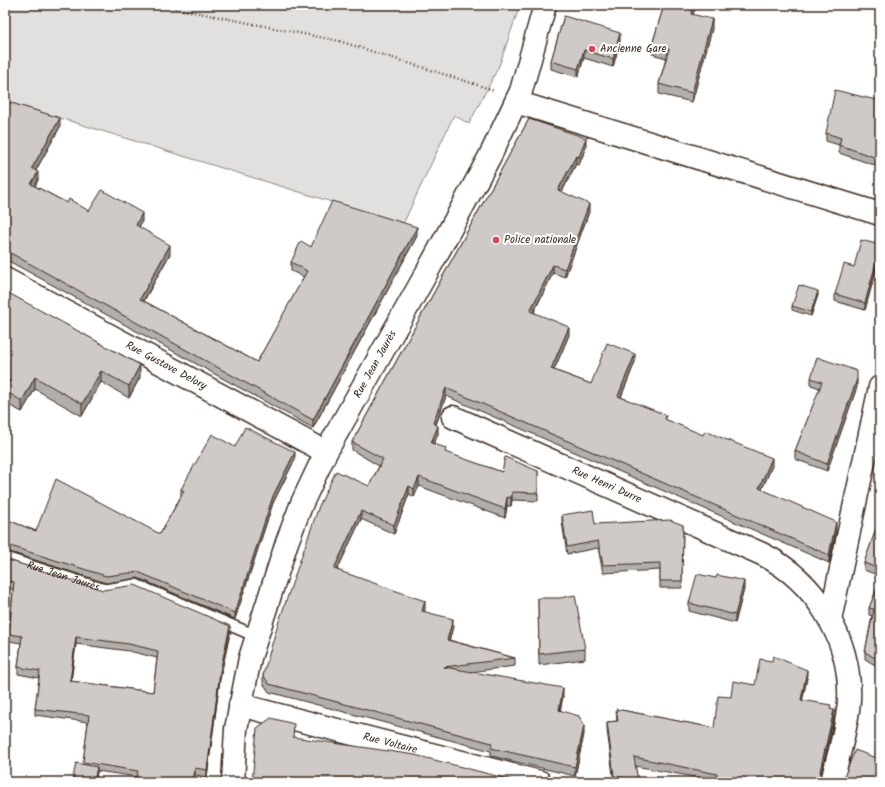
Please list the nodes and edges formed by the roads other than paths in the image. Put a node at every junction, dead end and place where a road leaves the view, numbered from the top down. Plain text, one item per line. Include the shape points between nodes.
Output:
1 (545, 5) edge
2 (516, 102) junction
3 (880, 214) edge
4 (5, 279) edge
5 (880, 387) edge
6 (453, 417) dead end
7 (326, 452) junction
8 (5, 558) edge
9 (830, 620) junction
10 (256, 636) junction
11 (240, 705) junction
12 (232, 782) edge
13 (540, 782) edge
14 (832, 782) edge

1 - 2 street, Rue Jean Jaurès
2 - 3 street
2 - 7 street, Rue Jean Jaurès via 480,176
4 - 7 street, Rue Gustave Delory
5 - 9 street
6 - 9 street, Rue Henri Durre via 776,561 813,593
7 - 10 street, Rue Jean Jaurès via 295,520
8 - 10 lane, Rue Jean Jaurès via 105,590 136,585
9 - 14 street, Rue Henri Durre via 844,654 849,686 847,718
10 - 11 street, Rue Jean Jaurès
11 - 12 street, Rue Jean Jaurès
11 - 13 street, Rue Voltaire

